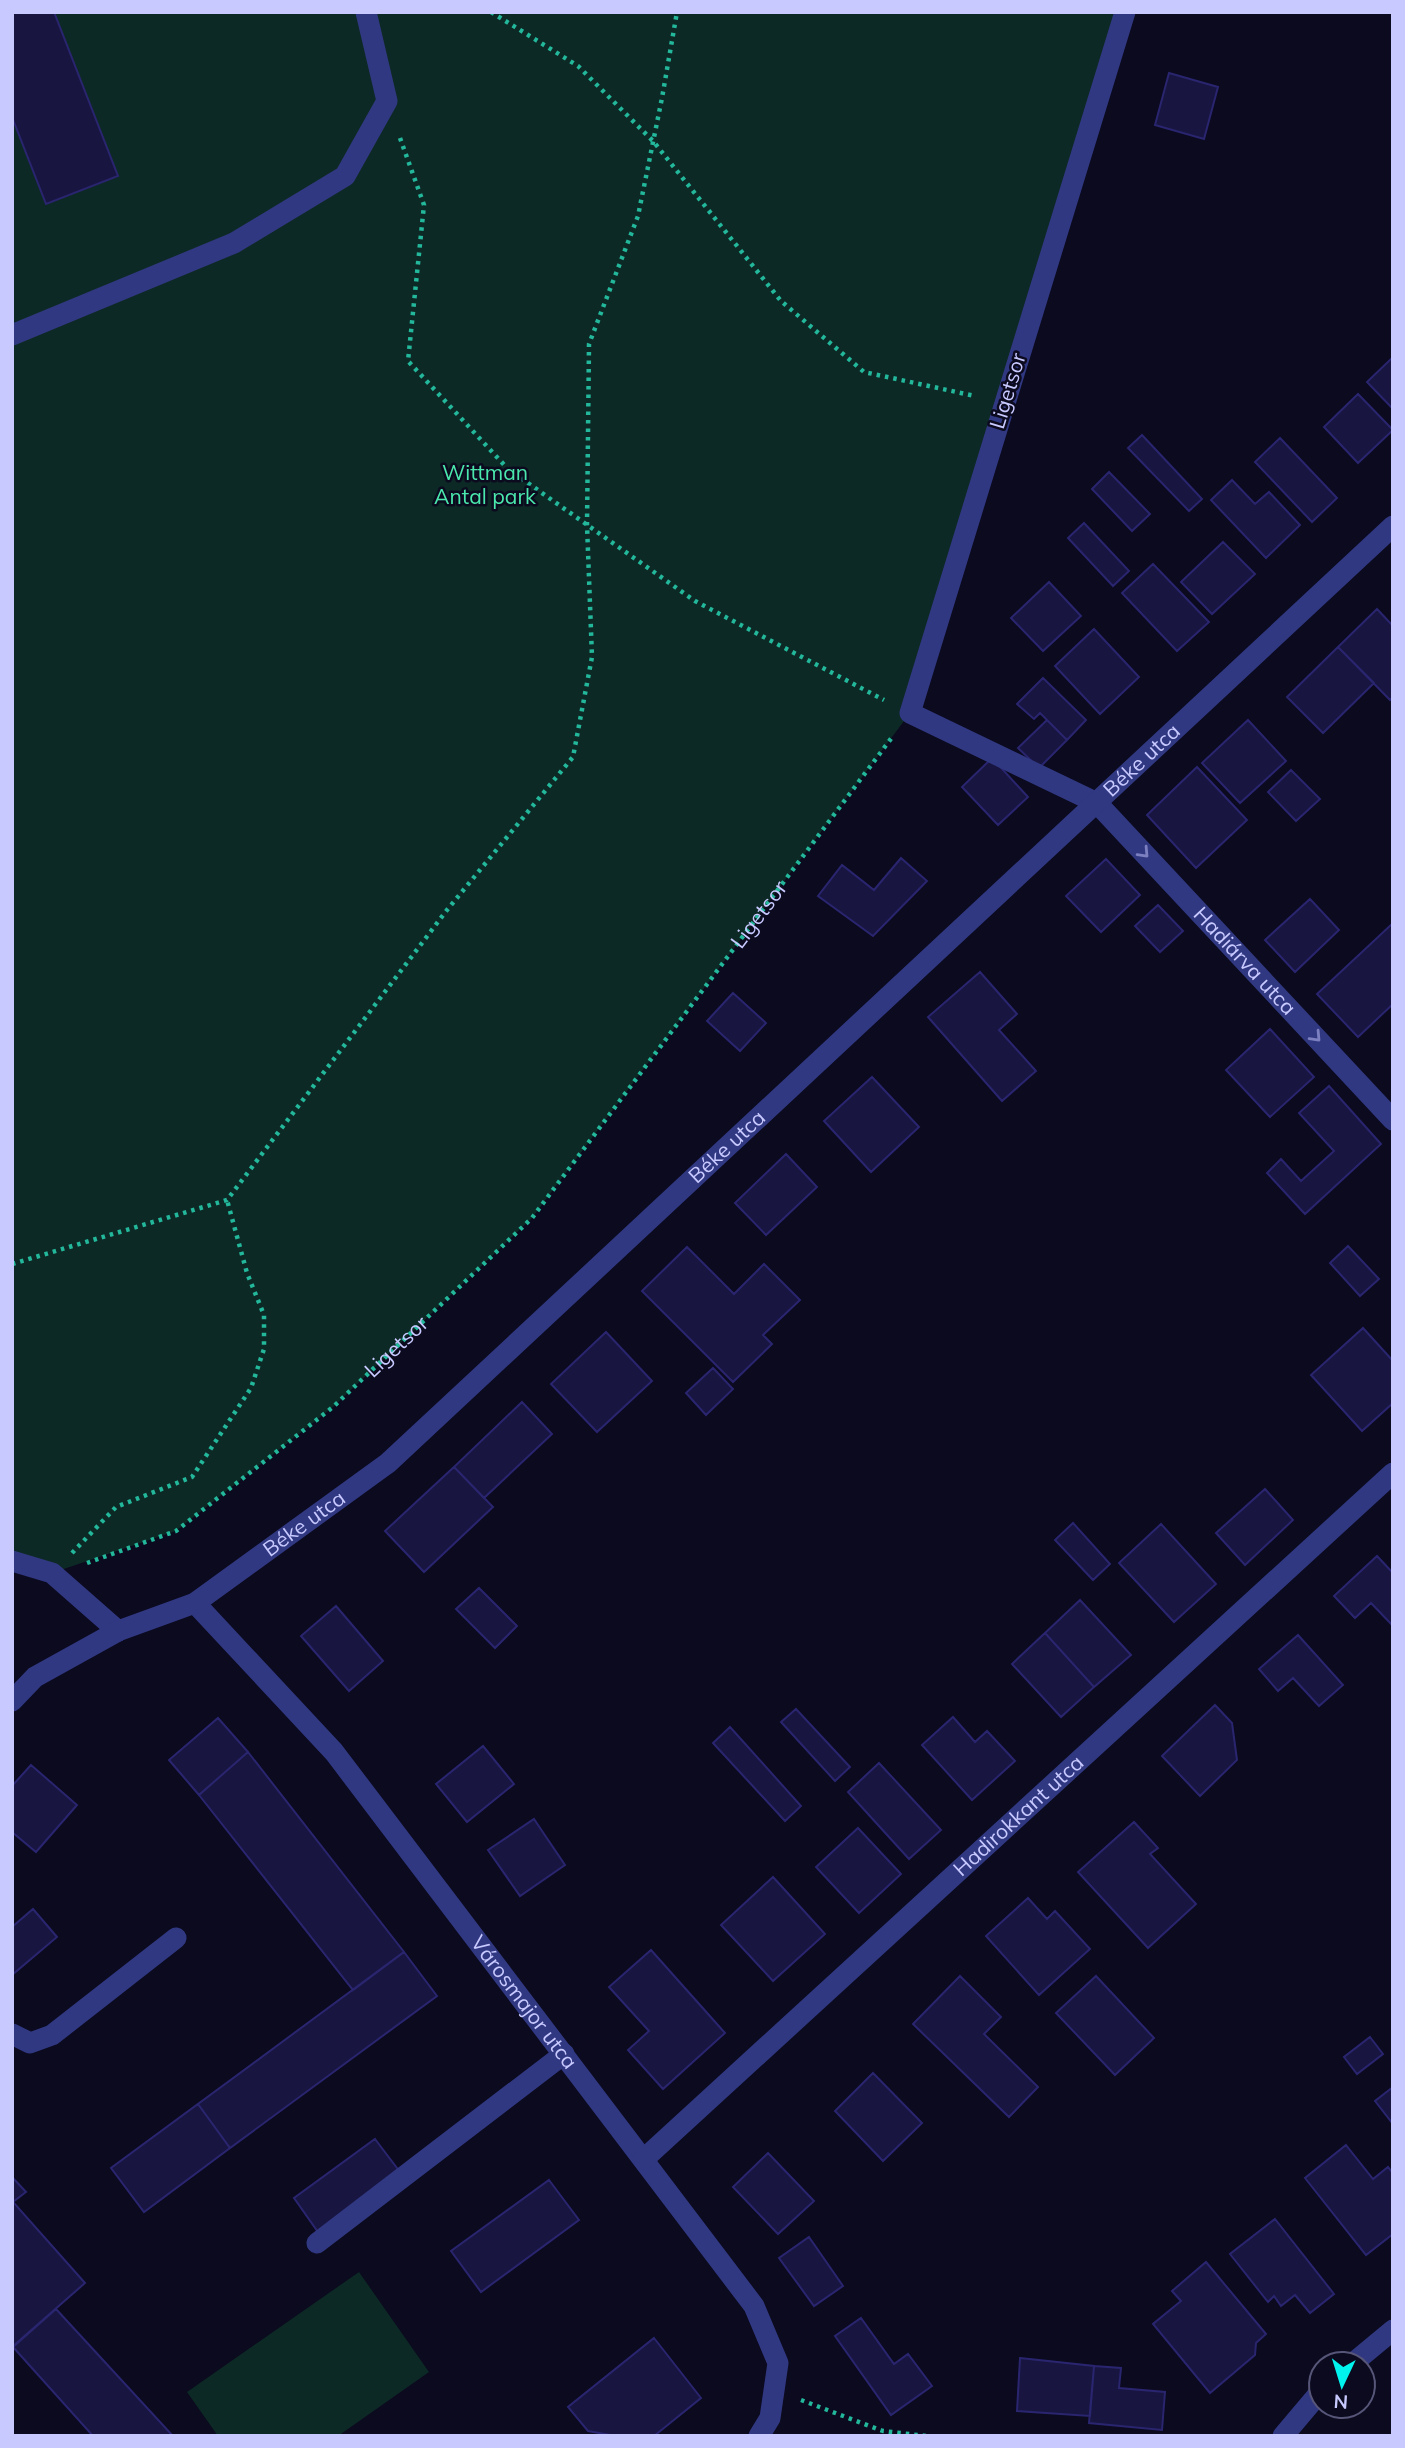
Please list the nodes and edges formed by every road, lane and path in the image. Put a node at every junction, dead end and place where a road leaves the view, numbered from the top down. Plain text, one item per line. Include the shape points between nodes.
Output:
1 (366, 12) edge
2 (491, 12) edge
3 (677, 12) edge
4 (1125, 12) edge
5 (387, 101) junction
6 (653, 141) junction
7 (12, 335) edge
8 (1004, 402) junction
9 (587, 525) junction
10 (1393, 526) edge
11 (910, 713) junction
12 (1097, 803) junction
13 (1393, 1120) edge
14 (227, 1200) junction
15 (12, 1264) edge
16 (1393, 1473) edge
17 (12, 1561) edge
18 (52, 1573) junction
19 (195, 1603) junction
20 (118, 1631) junction
21 (12, 1701) edge
22 (176, 1938) dead end
23 (12, 2034) edge
24 (564, 2054) junction
25 (644, 2159) junction
26 (317, 2243) dead end
27 (1393, 2330) edge
28 (1369, 2350) edge
29 (774, 2389) junction
30 (1307, 2408) edge
31 (759, 2436) edge
32 (926, 2436) edge
33 (1283, 2436) edge

1 - 5 street
2 - 6 path via 578,66
3 - 6 path
4 - 8 street, Ligetsor
5 - 7 street via 345,176 234,243
5 - 9 path via 424,205 408,361 508,470
6 - 8 path via 781,301 864,372
6 - 9 path via 638,216 589,344
8 - 11 street, Ligetsor
9 - 11 path via 695,601
9 - 14 path via 592,657 573,757 446,909
10 - 12 street, Béke utca
11 - 12 street
11 - 18 path, Ligetsor via 532,1218 333,1408 176,1531
12 -> 13 street, Hadiárva utca
12 - 19 street, Béke utca via 388,1463
14 - 15 path
14 - 18 path via 264,1315 264,1349 251,1388 192,1477 116,1507
16 - 25 street, Hadirokkant utca
17 - 18 street
18 - 20 street
19 - 20 street, Béke utca
19 - 24 street, Városmajor utca via 334,1752
20 - 21 street, Béke utca via 35,1678
22 - 23 street via 52,2035 30,2043
24 - 25 street, Városmajor utca
24 - 26 street
25 - 29 street, Városmajor utca via 754,2306 778,2363
27 - 28 street
29 - 31 street, Városmajor utca via 770,2418
29 - 32 path via 883,2431
30 - 33 street

